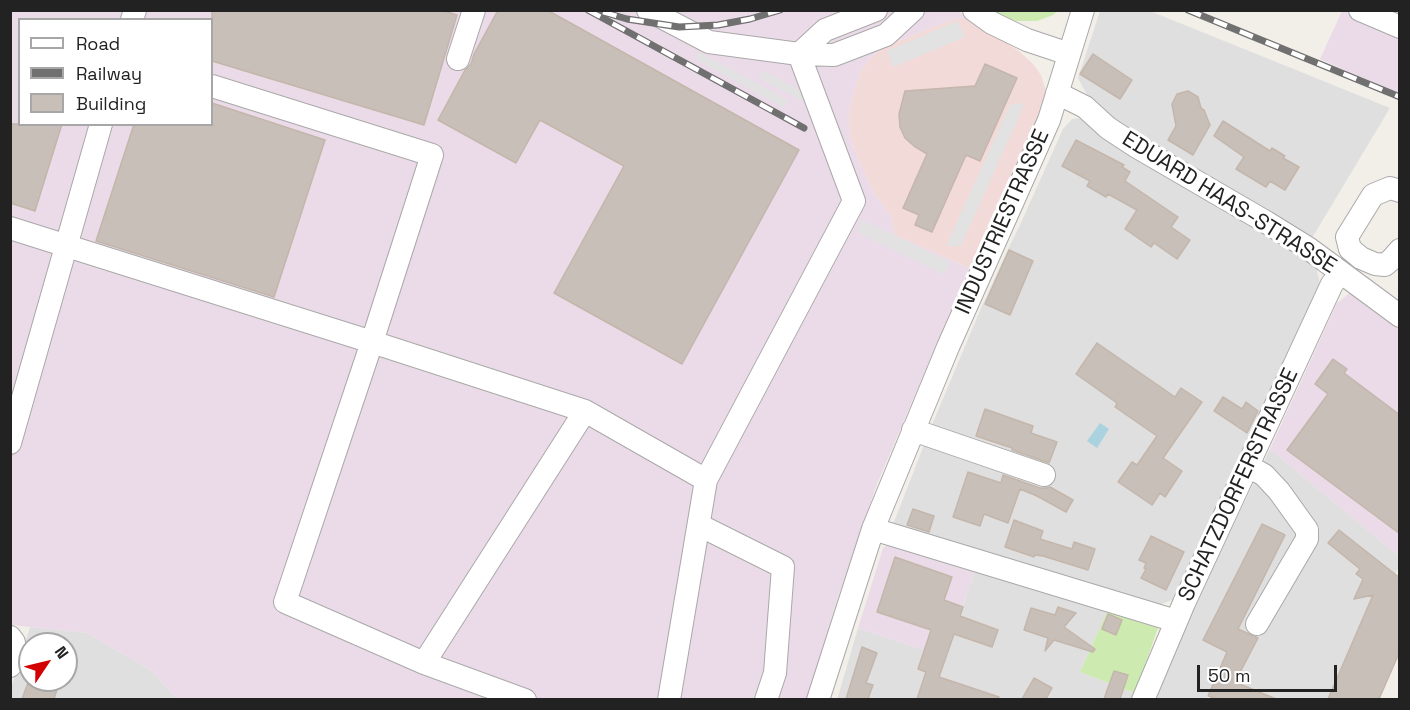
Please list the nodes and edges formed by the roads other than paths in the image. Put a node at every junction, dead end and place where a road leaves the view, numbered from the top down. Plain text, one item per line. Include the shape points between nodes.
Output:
1 (474, 10) edge
2 (648, 10) edge
3 (876, 10) edge
4 (913, 10) edge
5 (974, 10) edge
6 (1083, 10) edge
7 (1360, 10) edge
8 (1400, 27) edge
9 (799, 54) junction
10 (1069, 54) junction
11 (458, 59) dead end
12 (213, 86) edge
13 (1057, 93) junction
14 (100, 126) edge
15 (1400, 191) edge
16 (10, 228) edge
17 (67, 245) junction
18 (1350, 249) junction
19 (1400, 250) edge
20 (1333, 267) junction
21 (1400, 316) edge
22 (372, 342) junction
23 (585, 411) junction
24 (913, 430) junction
25 (10, 443) edge
26 (1248, 466) junction
27 (1044, 475) dead end
28 (706, 480) junction
29 (699, 525) junction
30 (873, 529) junction
31 (1176, 621) junction
32 (1257, 624) dead end
33 (10, 637) edge
34 (424, 663) junction
35 (10, 666) edge
36 (525, 699) edge
37 (669, 699) edge
38 (766, 699) edge
39 (818, 699) edge
40 (1143, 699) edge

1 - 11 street
2 - 9 street via 709,42
3 - 9 street via 825,30
4 - 9 street via 886,34 834,55
5 - 10 street via 1027,40
6 - 10 street, INDUSTRIESTRASSE
7 - 8 street
9 - 28 street via 854,201
10 - 13 street, INDUSTRIESTRASSE
12 - 22 street via 432,155
13 - 20 street, EDUARD HAAS-STRASSE via 1085,107 1137,147 1266,222
13 - 24 street, INDUSTRIESTRASSE via 1049,120
14 - 17 street
15 - 18 street via 1390,188 1373,195 1347,237
16 - 17 street
17 - 22 street
17 - 25 street
18 - 19 street via 1374,264 1385,265
18 - 20 street
20 - 21 street, EDUARD HAAS-STRASSE
20 - 26 street, SCHATZDORFERSTRASSE via 1332,284
22 - 23 street
22 - 34 street via 285,602
23 - 28 street
23 - 34 street
24 - 27 street
24 - 30 street, INDUSTRIESTRASSE
26 - 31 street, SCHATZDORFERSTRASSE
26 - 32 street via 1264,475 1279,491 1307,530 1307,539
28 - 29 street
29 - 37 street
29 - 38 street via 783,567 775,673
30 - 31 street
30 - 39 street, INDUSTRIESTRASSE
31 - 40 street, SCHATZDORFERSTRASSE
33 - 35 street via 15,642 15,654
34 - 36 street

